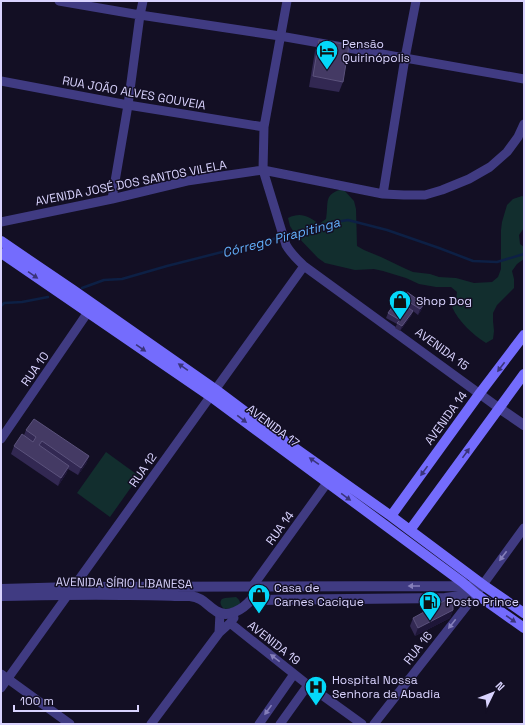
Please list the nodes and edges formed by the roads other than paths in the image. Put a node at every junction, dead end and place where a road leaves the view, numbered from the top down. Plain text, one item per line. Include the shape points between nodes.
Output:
1 (59, 1) edge
2 (143, 1) edge
3 (287, 1) edge
4 (416, 1) edge
5 (140, 15) junction
6 (280, 36) junction
7 (405, 58) junction
8 (524, 79) edge
9 (1, 80) edge
10 (128, 105) junction
11 (524, 124) edge
12 (264, 127) junction
13 (263, 170) junction
14 (383, 194) junction
15 (112, 199) junction
16 (1, 222) edge
17 (1, 241) edge
18 (1, 253) edge
19 (304, 266) junction
20 (90, 308) junction
21 (524, 336) edge
22 (524, 374) edge
23 (213, 393) junction
24 (480, 393) junction
25 (499, 408) junction
26 (524, 425) edge
27 (1, 437) edge
28 (327, 483) junction
29 (391, 516) junction
30 (524, 528) edge
31 (410, 530) junction
32 (482, 584) junction
33 (467, 586) junction
34 (213, 587) junction
35 (252, 587) junction
36 (1, 589) edge
37 (72, 590) junction
38 (476, 594) junction
39 (1, 596) edge
40 (251, 600) junction
41 (208, 604) junction
42 (238, 611) junction
43 (220, 613) junction
44 (524, 613) edge
45 (230, 623) junction
46 (524, 628) edge
47 (219, 633) junction
48 (294, 674) junction
49 (4, 677) edge
50 (308, 685) junction
51 (1, 688) edge
52 (70, 724) edge
53 (151, 724) edge
54 (258, 724) edge
55 (280, 724) edge
56 (362, 724) edge
57 (374, 724) edge

1 - 5 street
2 - 5 street
3 - 6 street, AVENIDA 15
4 - 7 street
5 - 6 street
5 - 10 street
6 - 7 street
6 - 12 street, AVENIDA 15
7 - 8 street
7 - 14 street
9 - 10 street, RUA JOÃO ALVES GOUVEIA
10 - 12 street, RUA JOÃO ALVES GOUVEIA
10 - 15 street
11 - 14 street, AVENIDA JOSÉ DOS SANTOS VILELA via 507,152 490,167 469,179 425,195
12 - 13 street, AVENIDA 15
13 - 14 street, AVENIDA JOSÉ DOS SANTOS VILELA
13 - 15 street, AVENIDA JOSÉ DOS SANTOS VILELA via 187,181
13 - 19 street, AVENIDA 15 via 286,245
15 - 16 street, AVENIDA JOSÉ DOS SANTOS VILELA
17 - 20 main road, AVENIDA 17
18 -> 20 main road, AVENIDA 17
19 - 23 street, RUA 12
19 - 24 street, AVENIDA 15
20 - 23 main road, AVENIDA 17
20 - 27 street, RUA 10
21 -> 24 main road, AVENIDA 14
22 - 25 main road
23 -> 28 main road, AVENIDA 17
29 -> 23 main road, AVENIDA 17 via 271,430
23 - 37 street, RUA 12
24 - 25 street, AVENIDA 15
24 -> 29 main road, AVENIDA 14
25 - 26 street, AVENIDA 15
31 -> 25 main road
28 -> 33 main road, AVENIDA 17
28 - 35 street, RUA 14
29 - 31 main road, AVENIDA 17
30 -> 32 street, RUA 16
31 - 32 main road, AVENIDA 17
32 - 33 street, AVENIDA SÍRIO LIBANESA
32 - 38 street, RUA 16
32 - 44 main road, AVENIDA 17
33 -> 35 street, AVENIDA SÍRIO LIBANESA
33 - 38 main road, AVENIDA 17
34 - 35 street, AVENIDA SÍRIO LIBANESA
34 - 37 street, AVENIDA SÍRIO LIBANESA
34 - 41 street via 206,592
35 - 40 street via 254,596
36 - 37 street, AVENIDA SÍRIO LIBANESA
37 - 39 street, AVENIDA SÍRIO LIBANESA
37 - 41 street, AVENIDA SÍRIO LIBANESA via 190,596
37 - 49 street, RUA 12
38 - 40 street via 445,598
38 -> 46 main road, AVENIDA 17
38 -> 57 street, RUA 16
40 - 42 street
41 - 43 street, AVENIDA SÍRIO LIBANESA
42 - 43 street
42 - 45 street
43 - 47 street
45 - 47 street
48 -> 45 street, AVENIDA 19
47 - 53 street
48 - 50 street, AVENIDA 19
48 -> 54 street
49 - 51 street, RUA 12
49 - 52 street
50 - 55 street
50 - 56 street, AVENIDA 19

